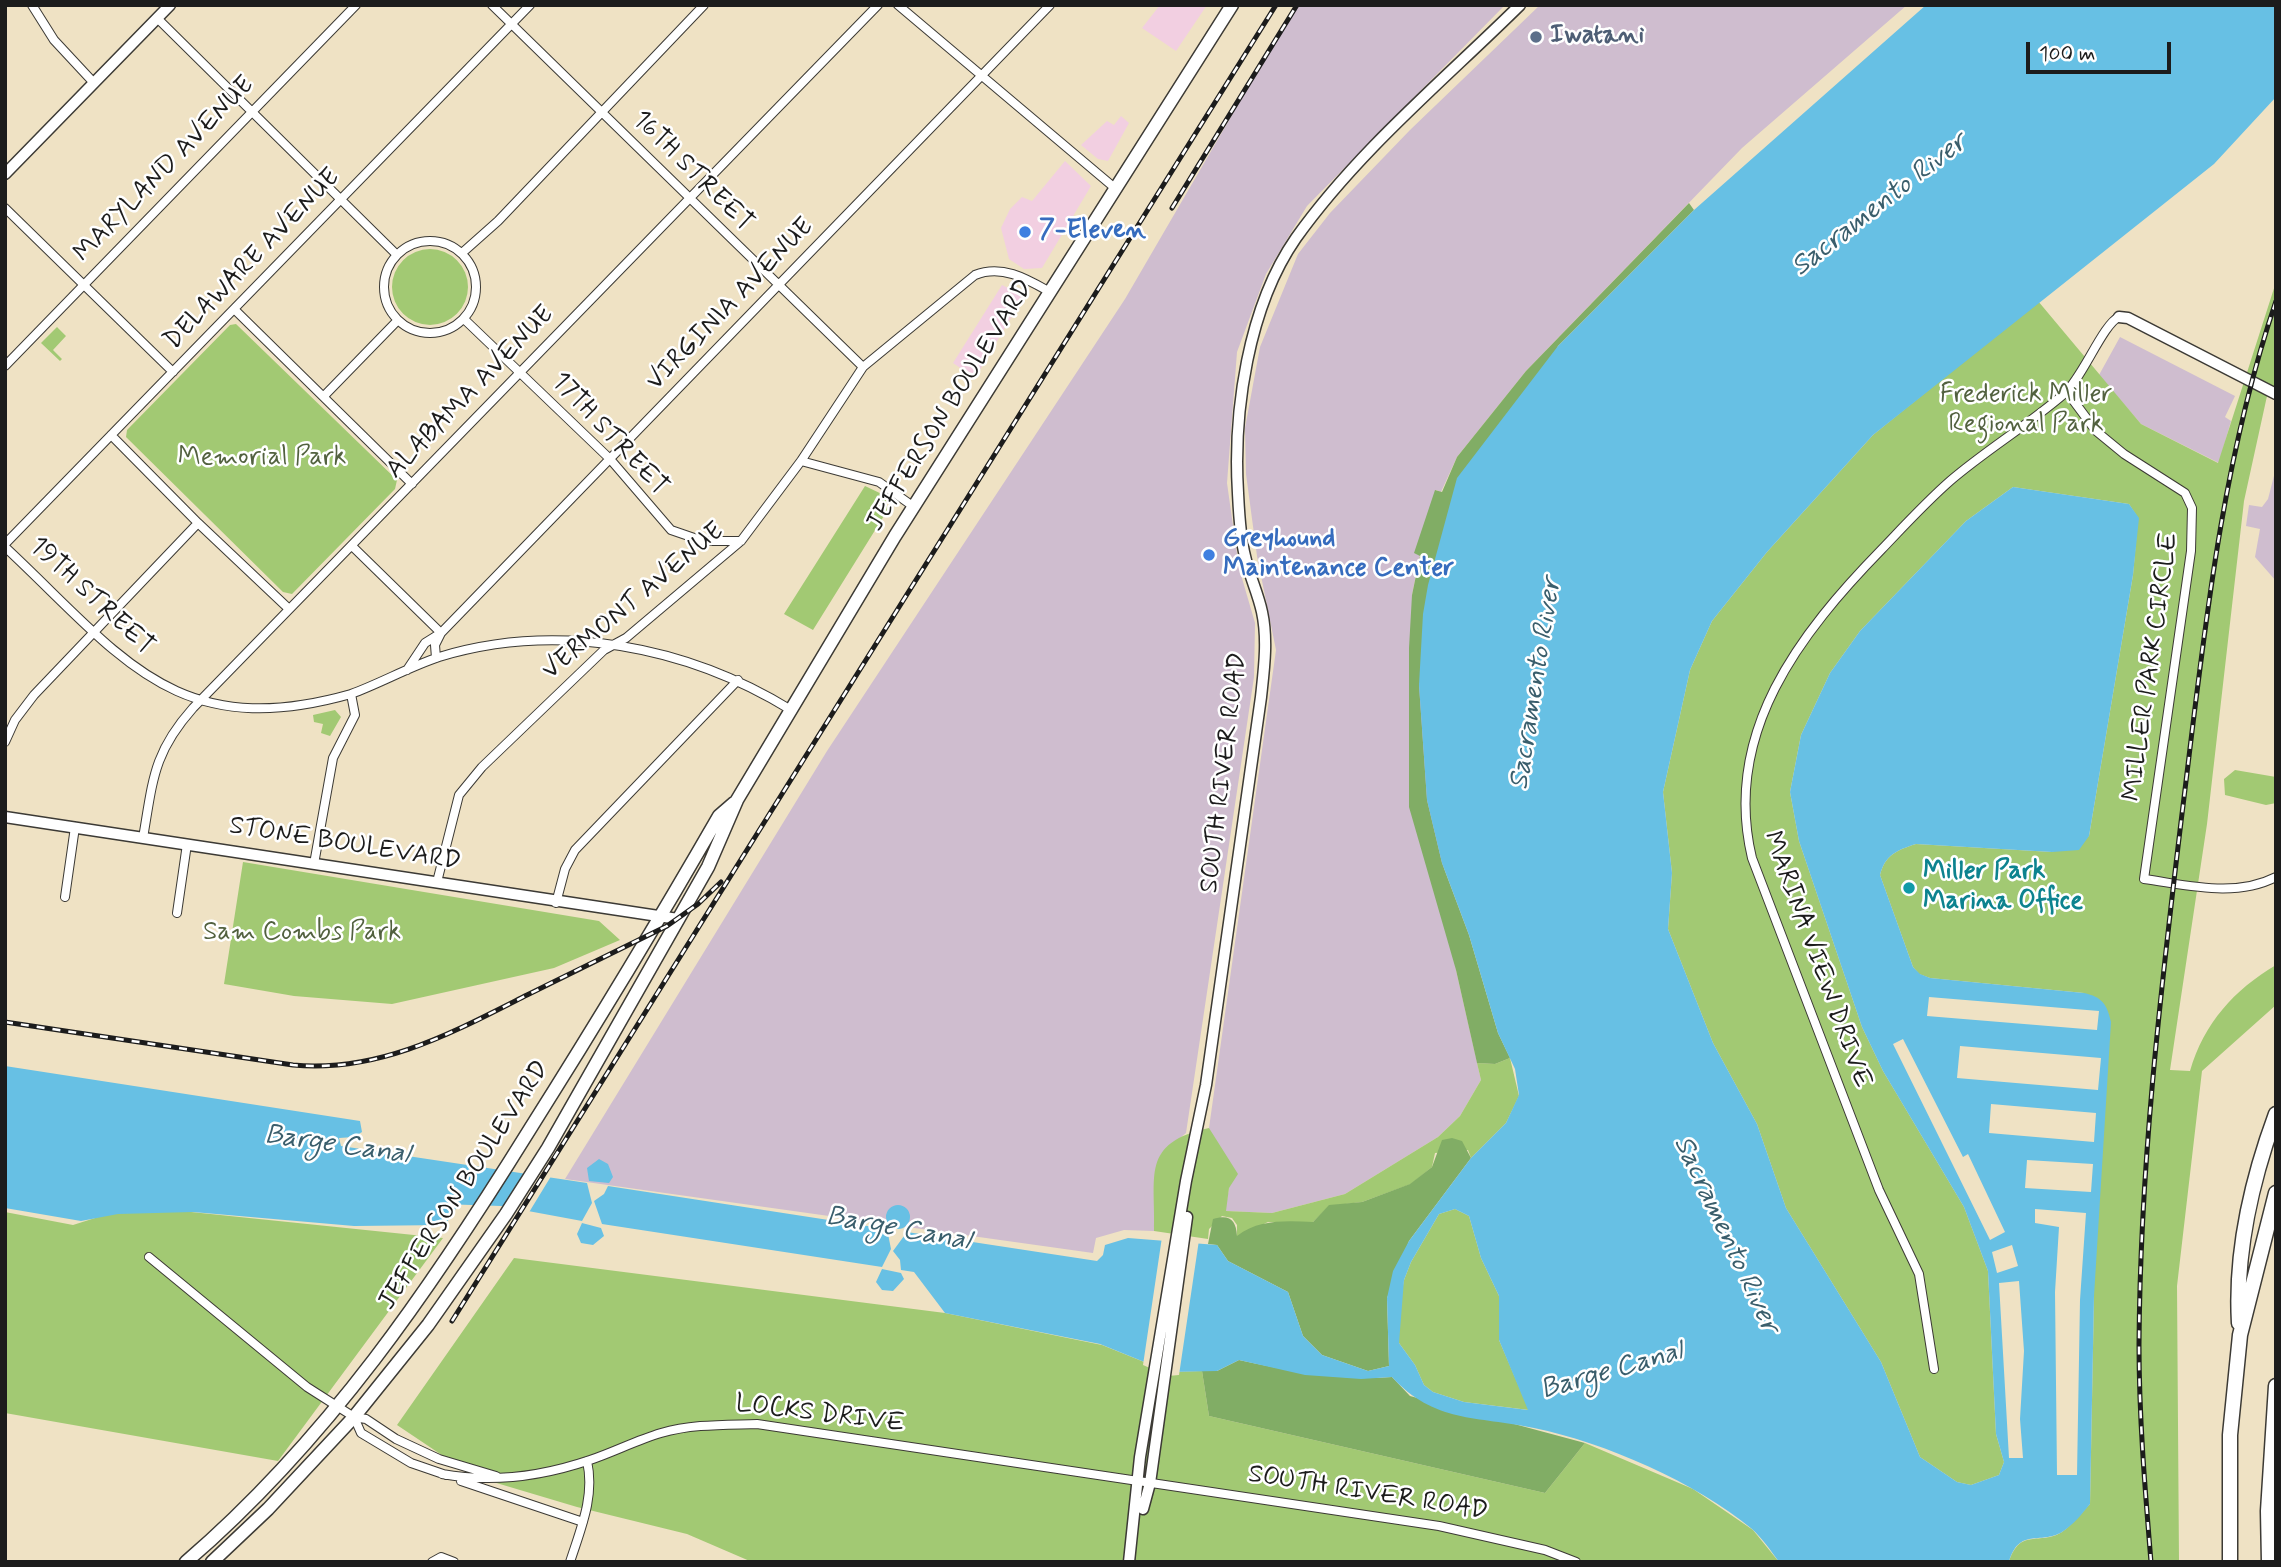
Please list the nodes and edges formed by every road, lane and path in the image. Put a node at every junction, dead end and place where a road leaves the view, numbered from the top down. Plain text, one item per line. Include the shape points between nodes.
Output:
1 (32, 5) edge
2 (170, 5) edge
3 (356, 5) edge
4 (492, 5) edge
5 (530, 5) edge
6 (704, 5) edge
7 (878, 5) edge
8 (898, 5) edge
9 (1050, 5) edge
10 (1231, 5) edge
11 (1520, 5) edge
12 (157, 18) junction
13 (511, 24) junction
14 (981, 75) junction
15 (94, 83) junction
16 (601, 111) junction
17 (250, 113) junction
18 (5, 174) edge
19 (1115, 190) junction
20 (690, 198) junction
21 (341, 199) junction
22 (5, 208) edge
23 (462, 253) junction
24 (397, 255) junction
25 (84, 285) junction
26 (779, 287) junction
27 (1050, 292) junction
28 (234, 309) junction
29 (2119, 317) joint
30 (464, 318) junction
31 (398, 320) junction
32 (5, 366) edge
33 (863, 367) junction
34 (173, 372) junction
35 (520, 373) junction
36 (2067, 391) junction
37 (2276, 394) edge
38 (324, 396) junction
39 (111, 435) junction
40 (610, 459) junction
41 (801, 461) junction
42 (412, 484) junction
43 (914, 507) junction
44 (198, 523) junction
45 (741, 541) junction
46 (5, 546) edge
47 (352, 546) junction
48 (289, 609) junction
49 (93, 632) junction
50 (440, 633) junction
51 (615, 644) junction
52 (436, 658) junction
53 (407, 670) junction
54 (738, 680) junction
55 (351, 694) junction
56 (200, 700) junction
57 (791, 710) junction
58 (5, 742) edge
59 (737, 800) junction
60 (5, 817) edge
61 (75, 827) junction
62 (143, 838) junction
63 (187, 844) junction
64 (314, 864) junction
65 (2276, 877) edge
66 (437, 882) junction
67 (65, 897) dead end
68 (555, 903) junction
69 (177, 913) dead end
70 (660, 918) junction
71 (677, 919) junction
72 (2276, 1114) edge
73 (1189, 1181) junction
74 (2276, 1193) edge
75 (149, 1257) dead end
76 (2240, 1335) junction
77 (1934, 1368) dead end
78 (2276, 1386) edge
79 (339, 1407) junction
80 (354, 1417) junction
81 (587, 1461) junction
82 (442, 1474) junction
83 (502, 1478) junction
84 (1144, 1482) junction
85 (583, 1522) junction
86 (432, 1561) edge
87 (186, 1562) edge
88 (212, 1562) edge
89 (454, 1562) edge
90 (570, 1562) edge
91 (1129, 1562) edge
92 (1135, 1562) edge
93 (1576, 1562) edge
94 (2230, 1562) edge
95 (2269, 1562) edge

1 - 15 street via 54,40
2 - 12 street
3 - 17 street, MARYLAND AVENUE
4 - 13 street, 16TH STREET
5 - 13 street, DELAWARE AVENUE
6 - 16 street
7 - 20 street, ALABAMA AVENUE
8 - 14 street
9 - 14 street, VIRGINIA AVENUE
10 - 19 main road, JEFFERSON BOULEVARD
11 - 73 street, SOUTH RIVER ROAD via 1358,163 1295,240 1262,308 1253,338 1237,424 1238,494 1245,556 1263,613 1265,652
12 - 15 street
12 - 17 street
13 - 16 street, 16TH STREET
13 - 21 street, DELAWARE AVENUE
14 - 19 street
14 - 26 street, VIRGINIA AVENUE
15 - 18 street
16 - 20 street, 16TH STREET
16 - 23 street
17 - 21 street
17 - 25 street, MARYLAND AVENUE
19 - 27 main road, JEFFERSON BOULEVARD
20 - 26 street, 16TH STREET
20 - 35 street, ALABAMA AVENUE
21 - 24 street
21 - 28 street, DELAWARE AVENUE
22 - 25 street
23 - 24 street via 433,241 417,242
23 - 30 street via 476,282 473,305
24 - 31 street via 388,268 384,292
25 - 32 street, MARYLAND AVENUE
25 - 34 street
26 - 33 street, 16TH STREET
26 - 40 street, VIRGINIA AVENUE
27 - 33 street, VERMONT AVENUE via 1017,275 985,271 975,275
27 - 43 main road, JEFFERSON BOULEVARD
28 - 34 street, DELAWARE AVENUE
28 - 38 street
29 - 36 street, MARINA VIEW DRIVE via 2111,322
29 - 37 street
30 - 31 street via 435,332 419,332
30 - 35 street, 17TH STREET
31 - 38 street
33 - 41 street, VERMONT AVENUE
34 - 39 street, DELAWARE AVENUE
35 - 40 street, 17TH STREET
35 - 42 street, ALABAMA AVENUE
36 - 65 street, MILLER PARK CIRCLE via 2096,431 2185,494 2192,508 2191,551 2144,879 2236,890
36 - 77 street, MARINA VIEW DRIVE via 1952,480 1838,594 1801,641 1777,683 1761,721 1748,773 1745,817 1752,858 1879,1190 1919,1274
38 - 42 street
39 - 44 street
39 - 46 street, DELAWARE AVENUE
40 - 45 street, 17TH STREET via 671,530 707,542
40 - 50 street, VIRGINIA AVENUE
41 - 43 street via 879,482
41 - 45 street, VERMONT AVENUE
42 - 47 street, ALABAMA AVENUE
43 - 57 main road, JEFFERSON BOULEVARD
44 - 48 street
44 - 49 street
45 - 51 street, VERMONT AVENUE
46 - 49 street, 19TH STREET
47 - 48 street, ALABAMA AVENUE
47 - 50 street
48 - 56 street, ALABAMA AVENUE
49 - 56 street, 19TH STREET via 144,675
49 - 58 street via 34,695
50 - 52 street
50 - 53 street, VIRGINIA AVENUE via 425,643
51 - 52 street via 517,644
51 - 54 street via 684,660
51 - 66 street, VERMONT AVENUE via 487,762 459,794
52 - 53 street
53 - 55 street
54 - 57 street
54 - 68 street via 575,850
55 - 56 street, 19TH STREET via 272,709
55 - 64 street via 355,715 333,758
56 - 62 street, ALABAMA AVENUE via 173,731 158,758
57 - 59 main road, JEFFERSON BOULEVARD
59 - 70 main road, JEFFERSON BOULEVARD via 719,816
59 - 71 main road, JEFFERSON BOULEVARD via 708,867
60 - 61 street, STONE BOULEVARD
61 - 62 street, STONE BOULEVARD
61 - 67 street
62 - 63 street, STONE BOULEVARD
63 - 64 street, STONE BOULEVARD
63 - 69 street
64 - 66 street, STONE BOULEVARD
66 - 68 street, STONE BOULEVARD
68 - 70 street, STONE BOULEVARD
70 - 71 street, STONE BOULEVARD
70 - 79 main road, JEFFERSON BOULEVARD via 472,1222
71 - 80 main road, JEFFERSON BOULEVARD via 506,1214 428,1325
72 - 76 highway via 2246,1222 2237,1286
73 - 84 street, SOUTH RIVER ROAD via 1153,1459
73 - 84 street, SOUTH RIVER ROAD via 1140,1457
74 - 76 highway
75 - 79 street, LOCKS DRIVE via 246,1340
76 - 94 highway via 2230,1435
78 - 95 highway
79 - 80 street, LOCKS DRIVE
79 - 87 main road, JEFFERSON BOULEVARD via 267,1485
80 - 82 street via 361,1433
80 - 83 street, LOCKS DRIVE via 366,1419 439,1459
80 - 88 main road, JEFFERSON BOULEVARD
81 - 83 street, LOCKS DRIVE
81 - 84 street, LOCKS DRIVE via 661,1433 705,1425 757,1424
81 - 85 street via 590,1491
82 - 83 street, LOCKS DRIVE via 474,1480
82 - 85 street
84 - 91 street
84 - 92 street
84 - 93 street, SOUTH RIVER ROAD via 1438,1526 1545,1550
85 - 90 street
86 - 89 street

